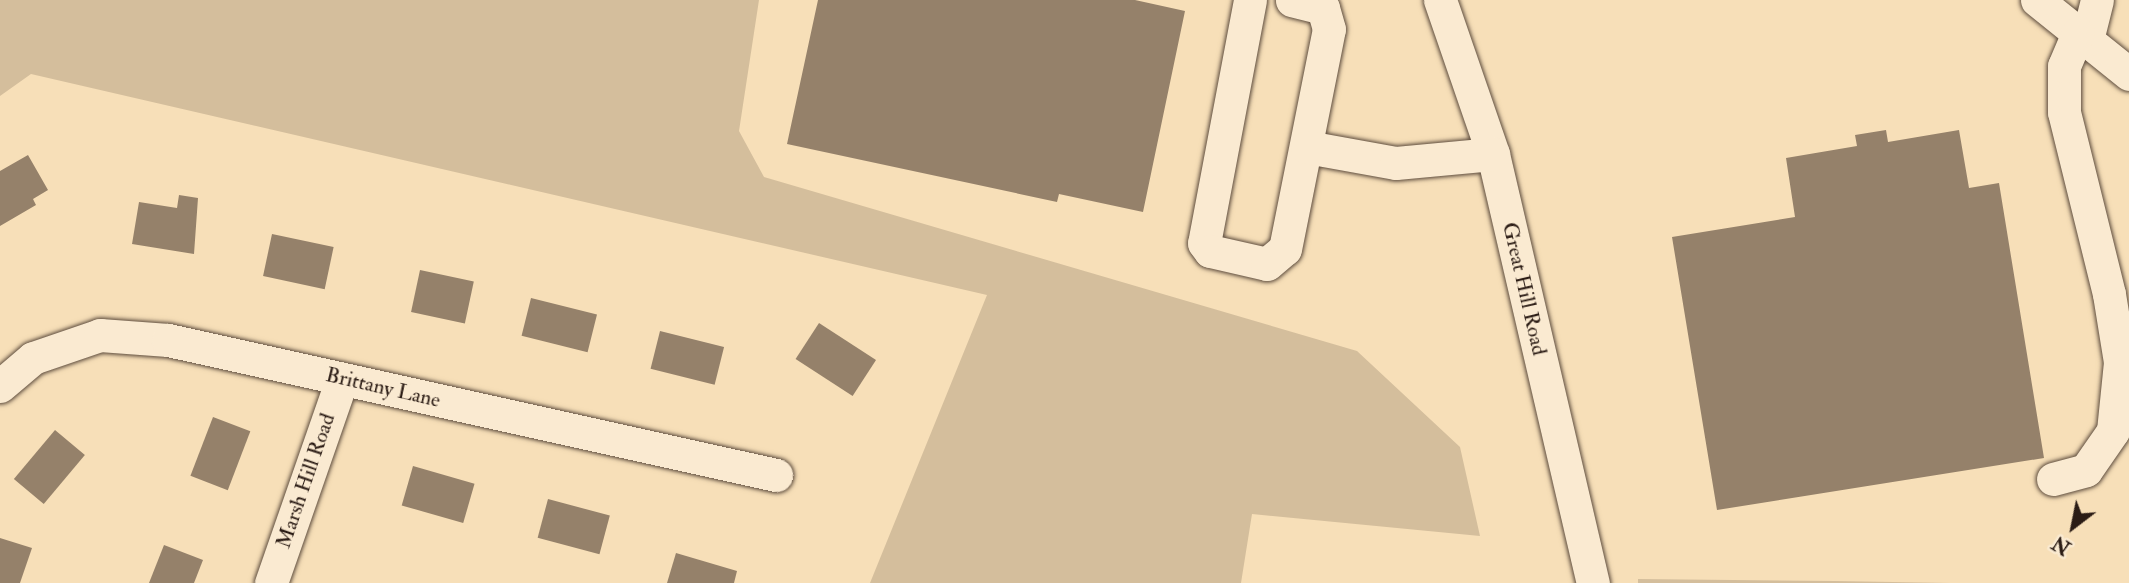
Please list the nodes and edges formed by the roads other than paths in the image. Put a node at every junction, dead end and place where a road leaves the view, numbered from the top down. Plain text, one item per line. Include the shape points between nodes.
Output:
1 (1250, 0) edge
2 (1292, 0) edge
3 (1440, 0) edge
4 (2037, 0) edge
5 (2097, 0) edge
6 (2083, 37) junction
7 (2129, 74) edge
8 (1307, 147) junction
9 (1493, 154) junction
10 (342, 379) junction
11 (0, 386) edge
12 (776, 475) dead end
13 (2053, 479) dead end
14 (271, 583) edge
15 (1594, 583) edge

1 - 8 street via 1203,234 1210,251 1267,264 1279,258
2 - 8 street via 1323,8 1330,18
3 - 9 street, Great Hill Road
4 - 6 street
5 - 6 street
6 - 7 street
6 - 13 street via 2064,66 2064,112 2109,295 2120,362 2113,431 2086,470
8 - 9 street via 1396,163
9 - 15 street, Great Hill Road
10 - 11 street, Brittany Lane via 168,340 100,335 33,358
10 - 12 street, Brittany Lane
10 - 14 street, Marsh Hill Road

